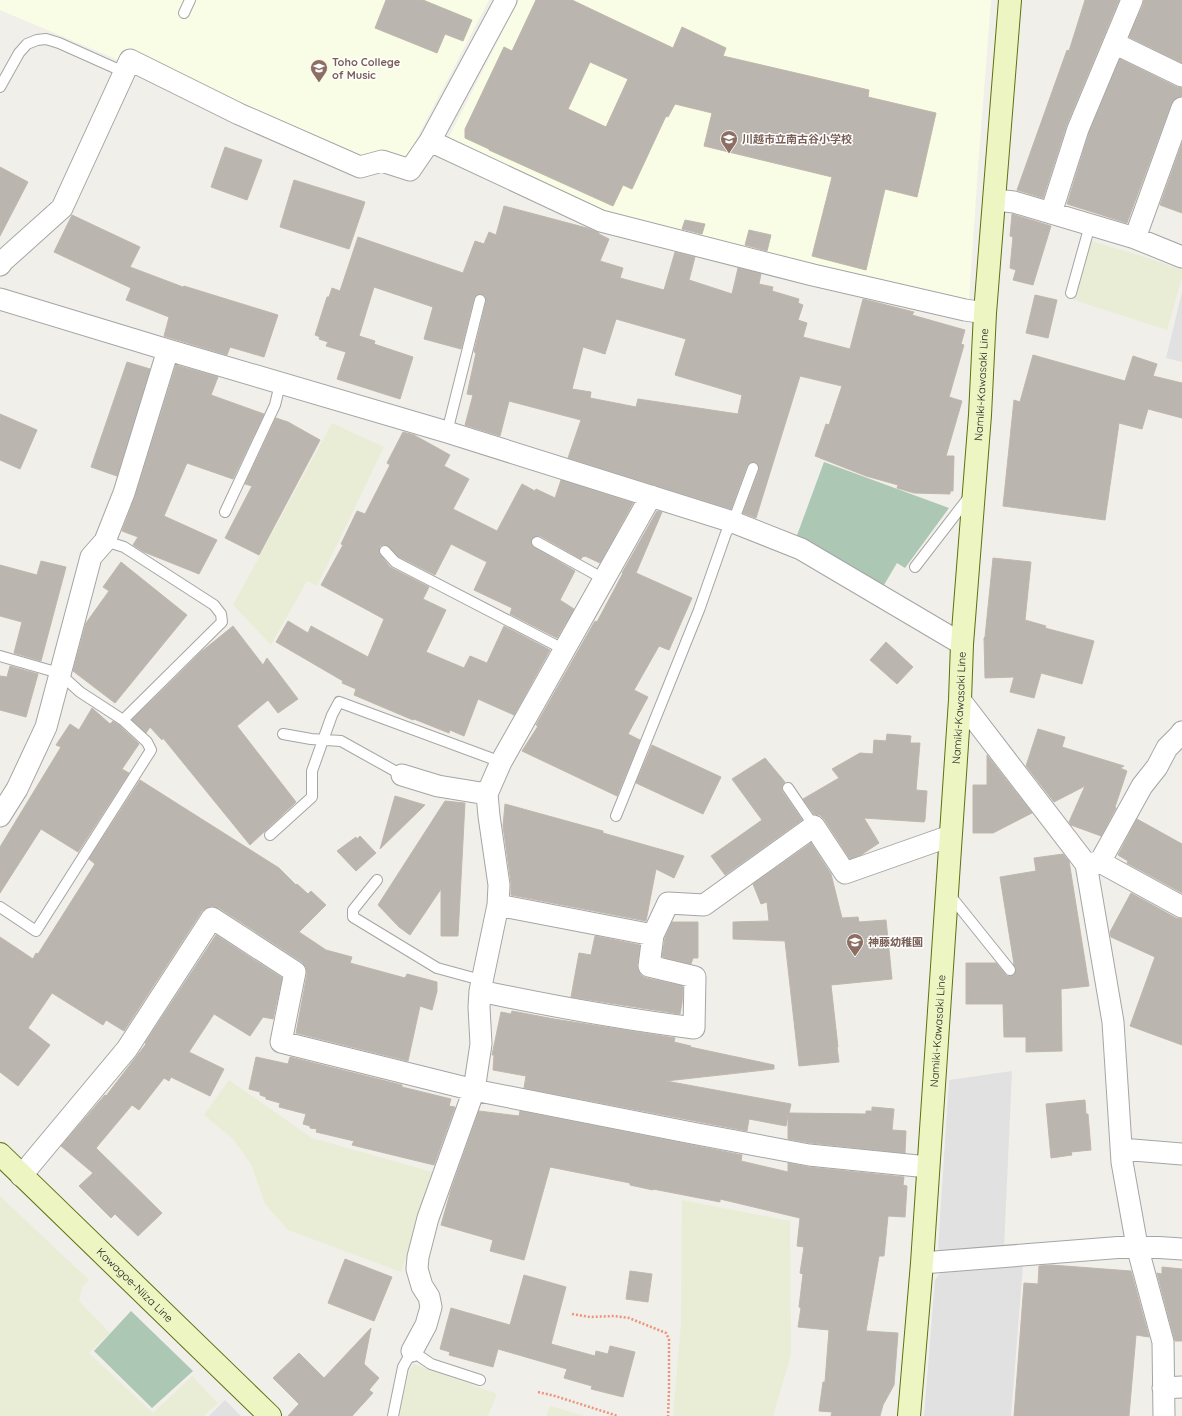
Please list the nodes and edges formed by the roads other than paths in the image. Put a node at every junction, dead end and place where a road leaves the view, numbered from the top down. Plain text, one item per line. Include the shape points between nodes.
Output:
1 (190, 0) edge
2 (506, 0) edge
3 (1010, 0) edge
4 (1132, 0) edge
5 (184, 13) dead end
6 (1114, 43) junction
7 (124, 72) junction
8 (1182, 76) edge
9 (0, 87) edge
10 (1182, 108) edge
11 (430, 140) junction
12 (995, 200) junction
13 (1051, 213) junction
14 (1090, 225) junction
15 (1135, 238) junction
16 (1182, 257) edge
17 (0, 265) edge
18 (1070, 294) dead end
19 (0, 299) edge
20 (480, 300) dead end
21 (985, 313) junction
22 (168, 350) junction
23 (280, 384) junction
24 (447, 432) junction
25 (753, 468) dead end
26 (974, 491) junction
27 (651, 496) junction
28 (225, 512) dead end
29 (733, 522) junction
30 (105, 540) junction
31 (537, 542) dead end
32 (385, 551) dead end
33 (915, 567) dead end
34 (604, 579) junction
35 (962, 644) junction
36 (565, 650) junction
37 (0, 656) edge
38 (59, 673) junction
39 (960, 700) junction
40 (123, 720) junction
41 (1182, 732) edge
42 (283, 734) dead end
43 (323, 740) junction
44 (501, 762) junction
45 (402, 775) joint
46 (788, 788) dead end
47 (487, 794) junction
48 (0, 816) edge
49 (616, 816) dead end
50 (814, 826) junction
51 (270, 835) dead end
52 (950, 836) junction
53 (1093, 863) junction
54 (377, 880) dead end
55 (946, 889) junction
56 (498, 905) junction
57 (0, 907) edge
58 (1182, 907) edge
59 (654, 935) junction
60 (1010, 970) dead end
61 (480, 985) junction
62 (474, 1090) junction
63 (1121, 1149) junction
64 (0, 1154) edge
65 (1182, 1154) edge
66 (928, 1167) junction
67 (21, 1176) junction
68 (1137, 1246) junction
69 (1182, 1249) edge
70 (922, 1263) junction
71 (412, 1351) junction
72 (480, 1380) dead end
73 (1172, 1388) edge
74 (270, 1416) edge
75 (393, 1416) edge
76 (909, 1416) edge
77 (1164, 1416) edge

1 - 5 lane
2 - 11 street
3 - 12 main road, Namiki-Kawasaki Line
4 - 6 street
6 - 8 street
6 - 13 street via 1078,129
7 - 9 lane via 60,43 46,39 36,40 27,44 19,53
7 - 11 street via 130,60 239,114 360,166 382,161 410,170
7 - 17 street via 62,208
10 - 15 street
11 - 21 street via 601,222 805,273
12 - 13 street via 1014,202
12 - 21 main road, Namiki-Kawasaki Line
13 - 14 street
14 - 15 street
14 - 18 lane
15 - 16 street
19 - 22 street
20 - 24 lane
21 - 26 main road, Namiki-Kawasaki Line
22 - 23 street
22 - 30 street via 124,493
23 - 24 street
23 - 28 lane via 275,405
24 - 27 street
25 - 29 lane
26 - 33 lane
26 - 35 main road, Namiki-Kawasaki Line
27 - 29 street
27 - 34 street
29 - 35 street via 801,549
29 - 49 lane via 726,533 700,610
30 - 38 street via 91,557
30 - 40 lane via 124,547 214,605 221,614 222,622
31 - 34 lane
32 - 36 lane via 395,562
34 - 36 street
35 - 39 main road, Namiki-Kawasaki Line
36 - 44 street
37 - 38 lane
38 - 40 lane via 80,692
38 - 48 street via 46,727 17,789
39 - 52 main road, Namiki-Kawasaki Line
39 - 53 street
40 - 57 lane via 147,742 151,750 36,931
41 - 53 street via 1167,748
42 - 43 lane
43 - 44 lane via 339,702
43 - 45 lane via 341,741
43 - 51 lane via 312,770 312,797
44 - 47 street
45 - 47 street via 438,786
46 - 50 lane
47 - 56 street via 500,884
50 - 52 street via 845,873
50 - 59 street via 704,905 668,903
52 - 55 main road, Namiki-Kawasaki Line
53 - 58 street
53 - 63 street via 1113,1022
54 - 61 lane via 353,910 353,917 437,968
55 - 60 lane
55 - 66 main road, Namiki-Kawasaki Line
56 - 59 street
56 - 61 street
59 - 61 street via 649,966 695,977 694,1028 569,1009
61 - 62 street via 481,1044
62 - 66 street via 809,1155
62 - 67 street via 281,1042 295,972 212,918 127,1049
62 - 71 street via 428,1218 418,1257 417,1269 422,1286 429,1297 430,1307 426,1326
63 - 65 street
63 - 68 street
64 - 67 main road, Kawagoe-Niiza Line
66 - 70 main road, Namiki-Kawasaki Line
67 - 74 main road, Kawagoe-Niiza Line
68 - 69 street
68 - 70 street
68 - 73 street via 1163,1342
70 - 76 main road, Namiki-Kawasaki Line
71 - 72 lane via 431,1364
71 - 75 lane via 403,1367
73 - 77 street

